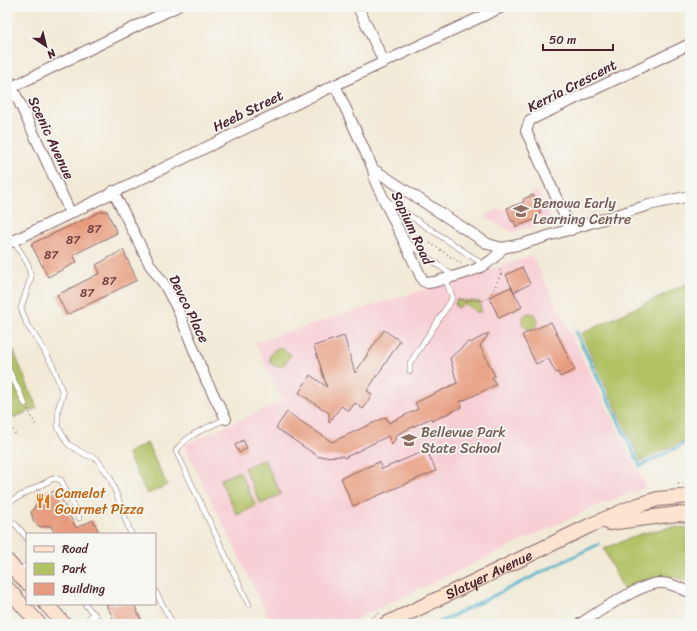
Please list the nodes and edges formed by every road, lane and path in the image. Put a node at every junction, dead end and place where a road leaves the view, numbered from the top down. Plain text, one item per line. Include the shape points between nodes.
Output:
1 (176, 7) edge
2 (358, 7) edge
3 (502, 7) edge
4 (690, 44) edge
5 (384, 62) junction
6 (7, 76) edge
7 (335, 85) junction
8 (12, 88) junction
9 (373, 169) junction
10 (113, 191) junction
11 (690, 196) edge
12 (382, 197) junction
13 (70, 212) junction
14 (406, 227) dead end
15 (571, 230) junction
16 (403, 240) junction
17 (10, 242) edge
18 (502, 248) junction
19 (463, 265) dead end
20 (482, 266) junction
21 (500, 270) dead end
22 (449, 277) junction
23 (451, 298) junction
24 (7, 366) edge
25 (410, 371) dead end
26 (25, 404) joint
27 (7, 419) edge
28 (226, 419) joint
29 (36, 426) dead end
30 (11, 427) junction
31 (7, 428) edge
32 (16, 436) dead end
33 (690, 488) edge
34 (690, 496) edge
35 (658, 499) junction
36 (7, 503) edge
37 (690, 515) edge
38 (7, 518) edge
39 (79, 518) dead end
40 (591, 525) junction
41 (132, 533) edge
42 (26, 537) edge
43 (7, 561) edge
44 (22, 569) edge
45 (26, 580) edge
46 (7, 588) edge
47 (690, 592) edge
48 (156, 593) edge
49 (47, 605) edge
50 (86, 605) edge
51 (248, 605) dead end
52 (94, 614) junction
53 (39, 624) edge
54 (64, 624) edge
55 (84, 624) edge
56 (102, 624) edge
57 (173, 624) edge
58 (386, 624) edge
59 (580, 624) edge

1 - 8 street
2 - 5 street
3 - 5 street, Heeb Street
4 - 15 street, Kerria Crescent via 530,120 526,131
5 - 7 street, Heeb Street
6 - 8 street, Scenic Avenue
7 - 9 street, Sapium Road
7 - 10 street, Heeb Street
8 - 13 street, Scenic Avenue
9 - 12 street, Sapium Road
9 - 18 street, Sapium Road via 478,238
10 - 13 street, Heeb Street
10 - 28 street, Devco Place via 150,265 178,310 206,380
11 - 15 street via 649,205
12 - 16 street, Sapium Road
12 - 20 lane via 477,260
13 - 17 street, Heeb Street
14 - 19 path
15 - 18 street
16 - 22 lane
16 - 22 street, Sapium Road via 423,281 431,283
17 - 41 lane via 28,264 31,277 21,308 27,325 52,366 63,394 58,410 58,427 68,444 96,458 110,477
18 - 20 street, Sapium Road via 498,255
20 - 22 street, Sapium Road
21 - 23 path via 501,274 488,299 483,302
22 - 23 lane
23 - 25 lane via 410,363
24 - 26 lane
26 - 29 path
27 - 30 path
28 - 51 lane via 188,437 181,442 176,451
30 - 31 path
30 - 32 path
33 - 35 main road via 678,490
34 - 35 main road, Slatyer Avenue
35 - 40 main road, Slatyer Avenue
36 - 39 lane via 54,478 59,478
37 - 40 main road, Slatyer Avenue via 677,514
38 - 42 lane
40 - 58 main road, Slatyer Avenue
43 - 44 main road
44 - 45 main road
46 - 53 main road
47 - 59 street via 660,583 642,588 605,607
48 - 57 lane
49 - 54 main road
50 - 52 lane
52 - 55 lane
52 - 56 lane

